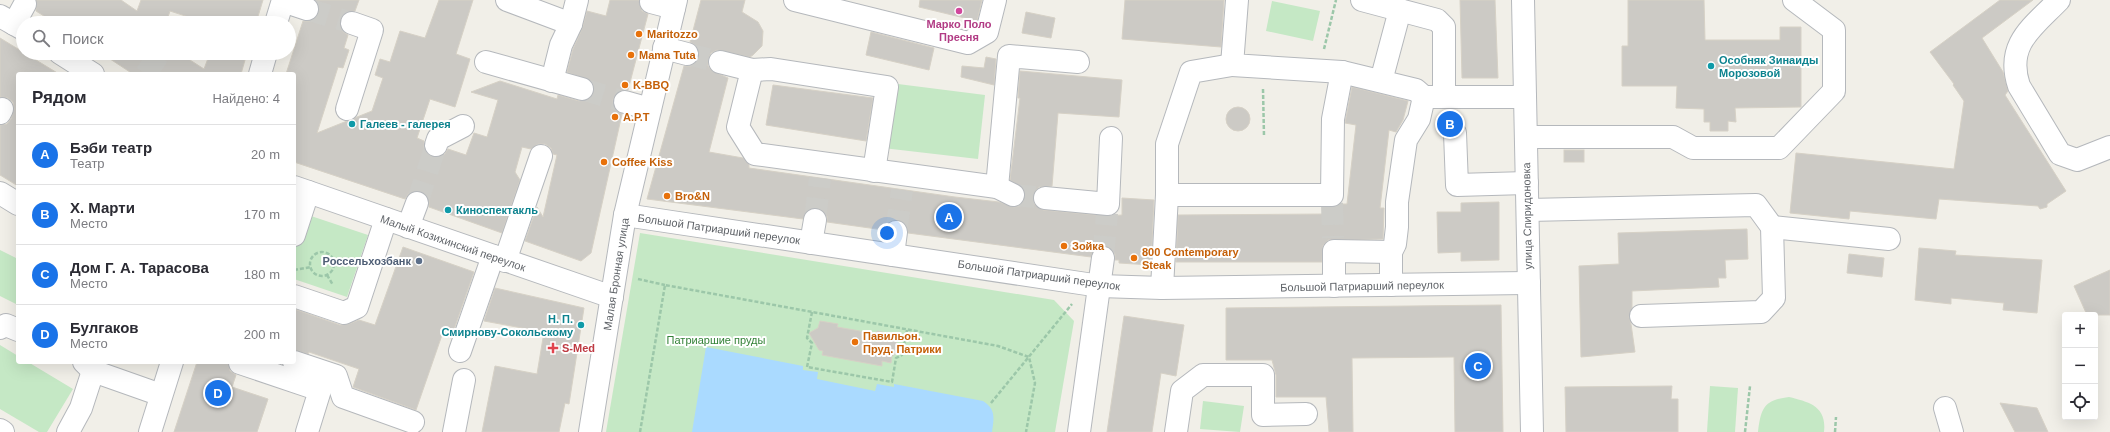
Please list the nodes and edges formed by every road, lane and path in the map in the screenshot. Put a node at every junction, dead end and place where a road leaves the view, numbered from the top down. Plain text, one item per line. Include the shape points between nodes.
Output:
1 (283, 0) edge
2 (507, 0) edge
3 (577, 0) edge
4 (995, 0) edge
5 (1237, 0) edge
6 (1336, 0) edge
7 (1362, 0) edge
8 (1523, 0) edge
9 (1794, 0) edge
10 (2059, 0) edge
11 (651, 2) dead end
12 (808, 2) edge
13 (25, 4) dead end
14 (675, 4) edge
15 (307, 9) tunnel mouth
16 (1400, 10) junction
17 (17, 16) edge
18 (278, 16) edge
19 (352, 23) tunnel mouth
20 (571, 24) junction
21 (664, 48) junction
22 (687, 54) tunnel mouth
23 (71, 60) edge
24 (264, 60) edge
25 (486, 62) dead end
26 (720, 62) tunnel mouth
27 (1078, 62) dead end
28 (1232, 64) junction
29 (1263, 67) junction
30 (752, 70) junction
31 (1318, 70) junction
32 (90, 72) edge
33 (261, 72) edge
34 (1342, 72) junction
35 (552, 81) junction
36 (1381, 81) junction
37 (582, 89) tunnel mouth
38 (1434, 97) junction
39 (1525, 97) junction
40 (626, 102) tunnel mouth
41 (650, 108) junction
42 (347, 109) dead end
43 (464, 126) dead end
44 (1455, 133) dead end
45 (1264, 136) dead end
46 (1526, 137) junction
47 (1111, 138) dead end
48 (436, 145) tunnel mouth
49 (2110, 147) edge
50 (541, 156) dead end
51 (874, 171) junction
52 (1527, 183) junction
53 (301, 190) edge
54 (0, 193) edge
55 (1167, 195) junction
56 (1045, 198) tunnel mouth
57 (16, 203) edge
58 (417, 203) tunnel mouth
59 (1528, 210) junction
60 (625, 215) junction
61 (386, 219) junction
62 (815, 220) tunnel mouth
63 (296, 221) edge
64 (408, 227) junction
65 (1772, 227) junction
66 (896, 232) tunnel mouth
67 (1889, 239) dead end
68 (811, 243) junction
69 (1391, 252) junction
70 (893, 255) junction
71 (499, 258) junction
72 (1104, 258) tunnel mouth
73 (311, 267) junction
74 (296, 270) edge
75 (633, 278) dead end
76 (1529, 282) junction
77 (665, 284) junction
78 (1391, 285) junction
79 (1100, 286) junction
80 (1334, 286) junction
81 (1162, 288) junction
82 (296, 297) edge
83 (612, 297) junction
84 (1072, 304) dead end
85 (812, 312) junction
86 (1641, 316) dead end
87 (0, 328) edge
88 (16, 329) edge
89 (907, 330) junction
90 (460, 350) dead end
91 (1029, 357) junction
92 (296, 363) edge
93 (171, 364) edge
94 (257, 365) edge
95 (89, 367) edge
96 (464, 380) dead end
97 (1750, 386) dead end
98 (161, 395) junction
99 (991, 403) dead end
100 (1945, 408) dead end
101 (1306, 414) dead end
102 (1836, 417) dead end
103 (413, 422) dead end
104 (0, 430) edge
105 (3, 432) edge
106 (68, 432) edge
107 (150, 432) edge
108 (306, 432) edge
109 (454, 432) edge
110 (590, 432) edge
111 (640, 432) edge
112 (1026, 432) edge
113 (1080, 432) edge
114 (1176, 432) edge
115 (1532, 432) edge
116 (1745, 432) edge
117 (1835, 432) edge
118 (1952, 432) edge

1 - 15 street
1 - 18 street
2 - 20 street
3 - 20 street
4 - 12 street via 987,32 968,43
5 - 28 street
6 - 31 path
7 - 16 street
8 - 39 street, улица Спиридоновка
9 - 46 street via 1834,30 1834,92 1778,148 1693,148 1672,137
10 - 49 street via 2022,37 2014,62 2019,86 2060,154 2076,160
11 - 14 street
13 - 17 street
14 - 21 street, Малая Бронная улица
16 - 36 street
16 - 38 street via 1437,20 1444,27
19 - 42 street via 372,30
20 - 35 street via 561,45
21 - 22 street
21 - 41 street, Малая Бронная улица
23 - 32 street
24 - 33 street
25 - 35 street
26 - 30 street
27 - 51 street via 1009,56 1005,191 903,183
28 - 29 street
28 - 55 street via 1191,72 1168,144
29 - 31 street
29 - 45 path
30 - 51 street via 738,128 755,154 821,171
30 - 51 street via 771,69 887,87
31 - 34 street
34 - 36 street
34 - 55 street via 1333,119 1332,195
35 - 37 street
36 - 38 street
38 - 39 street
38 - 69 street via 1406,140 1397,202 1395,244
39 - 46 street, улица Спиридоновка
40 - 41 street
41 - 60 street, Малая Бронная улица
43 - 48 street via 438,139
44 - 52 street via 1457,185
46 - 52 street, улица Спиридоновка
47 - 56 street via 1108,208
50 - 71 street
52 - 59 street, улица Спиридоновка
53 - 61 street, Малый Козихинский переулок
53 - 63 street
54 - 57 street
55 - 81 street
58 - 64 street
59 - 65 street via 1756,205
59 - 76 street, улица Спиридоновка
60 - 68 street, Большой Патриарший переулок
60 - 83 street, Малая Бронная улица
61 - 64 street, Малый Козихинский переулок
61 - 82 street via 357,307 344,313
62 - 68 street
64 - 71 street, Малый Козихинский переулок
65 - 67 street
65 - 86 street via 1774,298 1761,312
66 - 70 street
68 - 70 street, Большой Патриарший переулок
69 - 78 street
69 - 80 street via 1333,245
70 - 79 street, Большой Патриарший переулок
71 - 83 street, Малый Козихинский переулок
71 - 90 street
72 - 79 street
73 - 73 path via 316,274 325,276 332,271 334,262 329,254 320,253 312,258
73 - 74 path
75 - 77 path
76 - 78 street, Большой Патриарший переулок
76 - 115 street, улица Спиридоновка
77 - 85 path
77 - 111 path
78 - 80 street, Большой Патриарший переулок
79 - 81 street, Большой Патриарший переулок
79 - 113 street
80 - 81 street, Большой Патриарший переулок
83 - 110 street, Малая Бронная улица
84 - 91 path
85 - 89 path
85 - 89 path via 807,338 812,343 807,367 892,382 896,358 902,355
87 - 88 street via 6,325
89 - 91 path via 998,346
91 - 99 path
91 - 112 path via 1035,383
92 - 103 street via 336,376 343,397
93 - 98 street
94 - 108 street via 320,390
95 - 98 street
95 - 106 street via 81,408
96 - 109 street
97 - 116 path
98 - 107 street
100 - 118 street
101 - 114 street via 1263,414 1263,375 1204,375 1182,391
102 - 117 path
104 - 105 street

